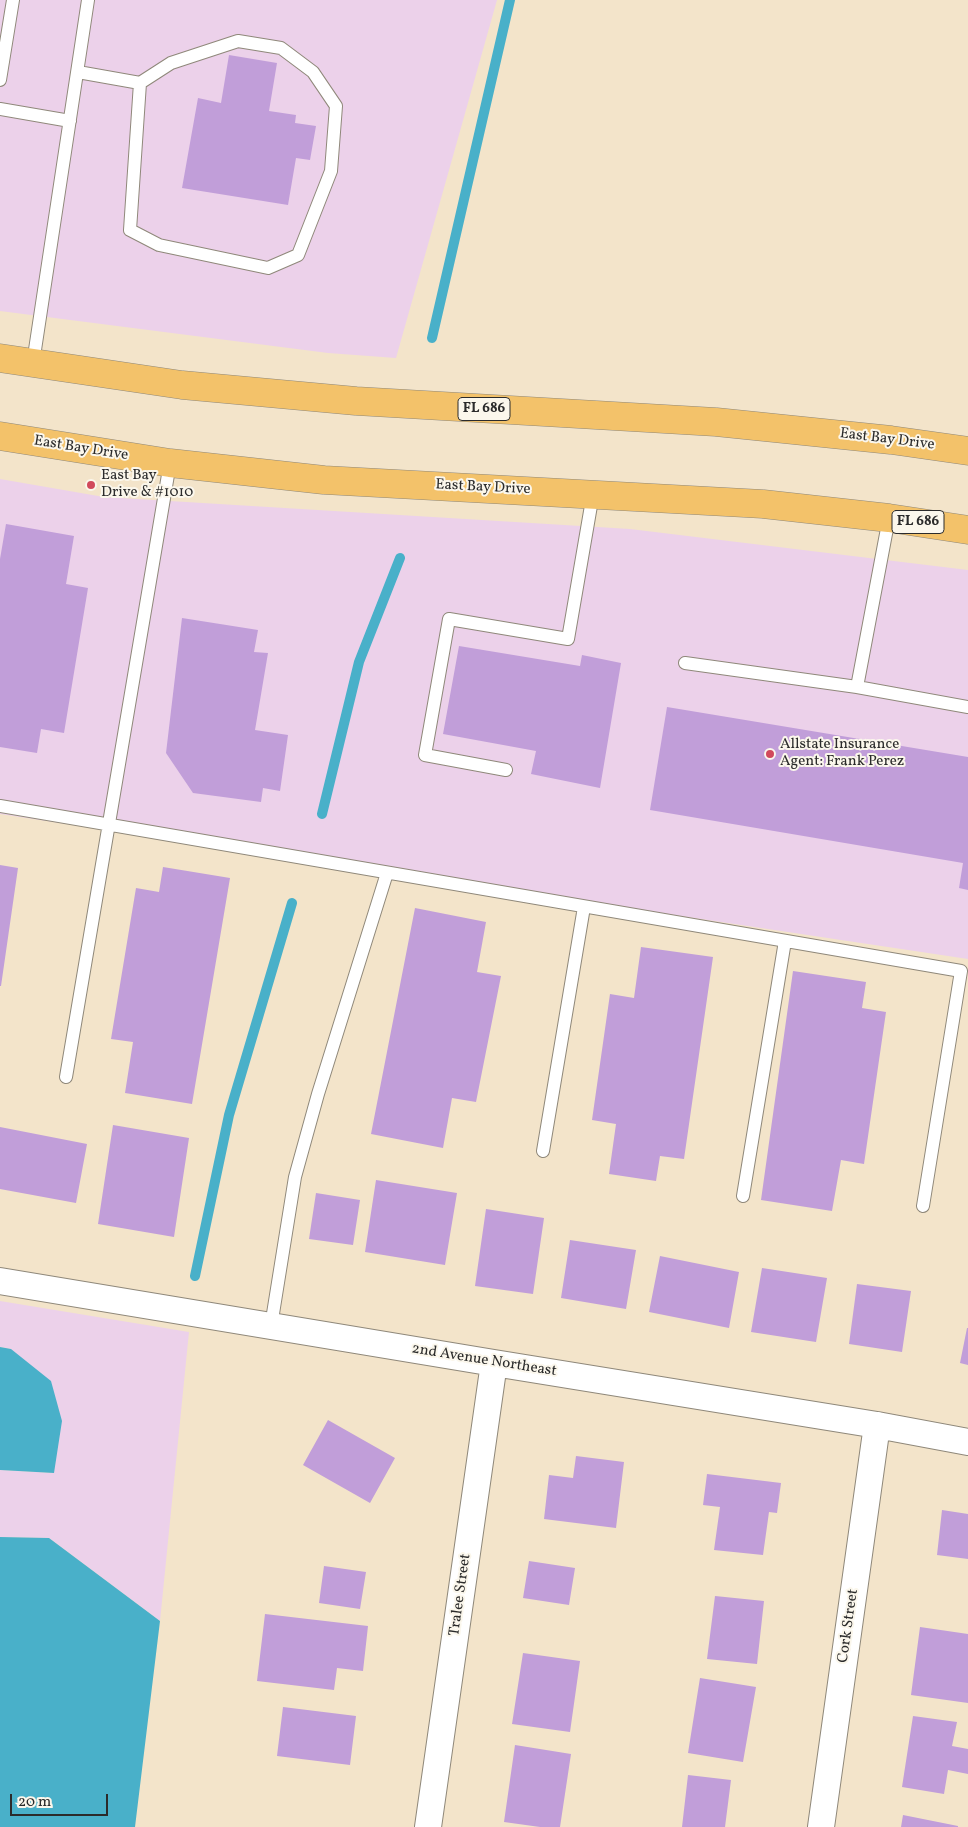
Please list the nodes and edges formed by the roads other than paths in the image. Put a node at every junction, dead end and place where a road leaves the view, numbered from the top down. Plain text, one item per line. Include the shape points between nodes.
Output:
1 (13, 0) edge
2 (88, 0) edge
3 (78, 72) junction
4 (0, 80) edge
5 (140, 83) junction
6 (0, 109) edge
7 (70, 122) junction
8 (0, 358) edge
9 (33, 363) junction
10 (0, 436) edge
11 (968, 451) edge
12 (170, 463) junction
13 (593, 494) junction
14 (888, 518) junction
15 (968, 530) edge
16 (685, 663) dead end
17 (857, 687) junction
18 (968, 707) edge
19 (506, 770) dead end
20 (0, 806) edge
21 (108, 825) junction
22 (387, 873) junction
23 (584, 907) junction
24 (786, 941) junction
25 (66, 1077) dead end
26 (543, 1151) dead end
27 (743, 1196) dead end
28 (923, 1206) dead end
29 (0, 1281) edge
30 (271, 1326) junction
31 (494, 1363) junction
32 (878, 1425) junction
33 (968, 1442) edge
34 (428, 1827) edge
35 (820, 1827) edge

1 - 4 lane
2 - 3 lane
3 - 5 lane
3 - 7 lane
5 - 5 lane via 130,230 159,245 268,268 298,255 331,170 336,106 314,72 281,48 238,41 171,64
6 - 7 lane
7 - 9 lane
8 - 9 main road, East Bay Drive / FL 686
9 - 11 main road, East Bay Drive / FL 686 via 182,385 356,401 716,422
10 - 12 main road, East Bay Drive / FL 686
12 - 13 main road, East Bay Drive / FL 686 via 324,480
12 - 21 lane
13 - 14 main road, East Bay Drive / FL 686 via 763,504
13 - 19 lane via 568,639 449,619 425,755
14 - 15 main road, East Bay Drive / FL 686
14 - 17 lane
16 - 17 lane
17 - 18 lane
20 - 21 lane
21 - 22 lane
21 - 25 lane
22 - 23 lane
22 - 30 lane via 295,1177
23 - 24 lane
23 - 26 lane
24 - 27 lane
24 - 28 lane via 961,971
29 - 30 street, 2nd Avenue Northeast
30 - 31 street, 2nd Avenue Northeast
31 - 32 street, 2nd Avenue Northeast
31 - 34 street, Tralee Street
32 - 33 street, 2nd Avenue Northeast
32 - 35 street, Cork Street

